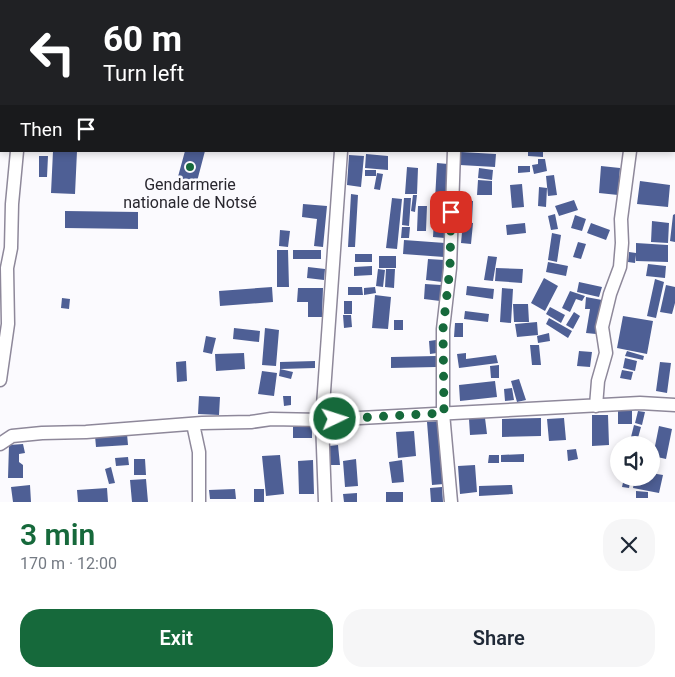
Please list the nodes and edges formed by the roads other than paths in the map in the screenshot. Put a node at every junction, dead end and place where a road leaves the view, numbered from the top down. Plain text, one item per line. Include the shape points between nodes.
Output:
1 (17, 152) edge
2 (341, 152) edge
3 (454, 152) edge
4 (630, 152) edge
5 (0, 380) edge
6 (675, 405) edge
7 (596, 406) junction
8 (444, 413) junction
9 (322, 420) junction
10 (194, 424) junction
11 (0, 444) edge
12 (199, 502) edge
13 (325, 502) edge
14 (451, 502) edge

1 - 5 street via 7,268 8,324
2 - 9 street
3 - 8 street via 450,268 443,329
4 - 7 street via 621,219 620,266 602,327 606,353 598,381
6 - 7 street
7 - 8 street
8 - 9 street
8 - 14 street
9 - 10 street via 271,419
9 - 13 street
10 - 11 street via 12,436
10 - 12 street via 199,452

